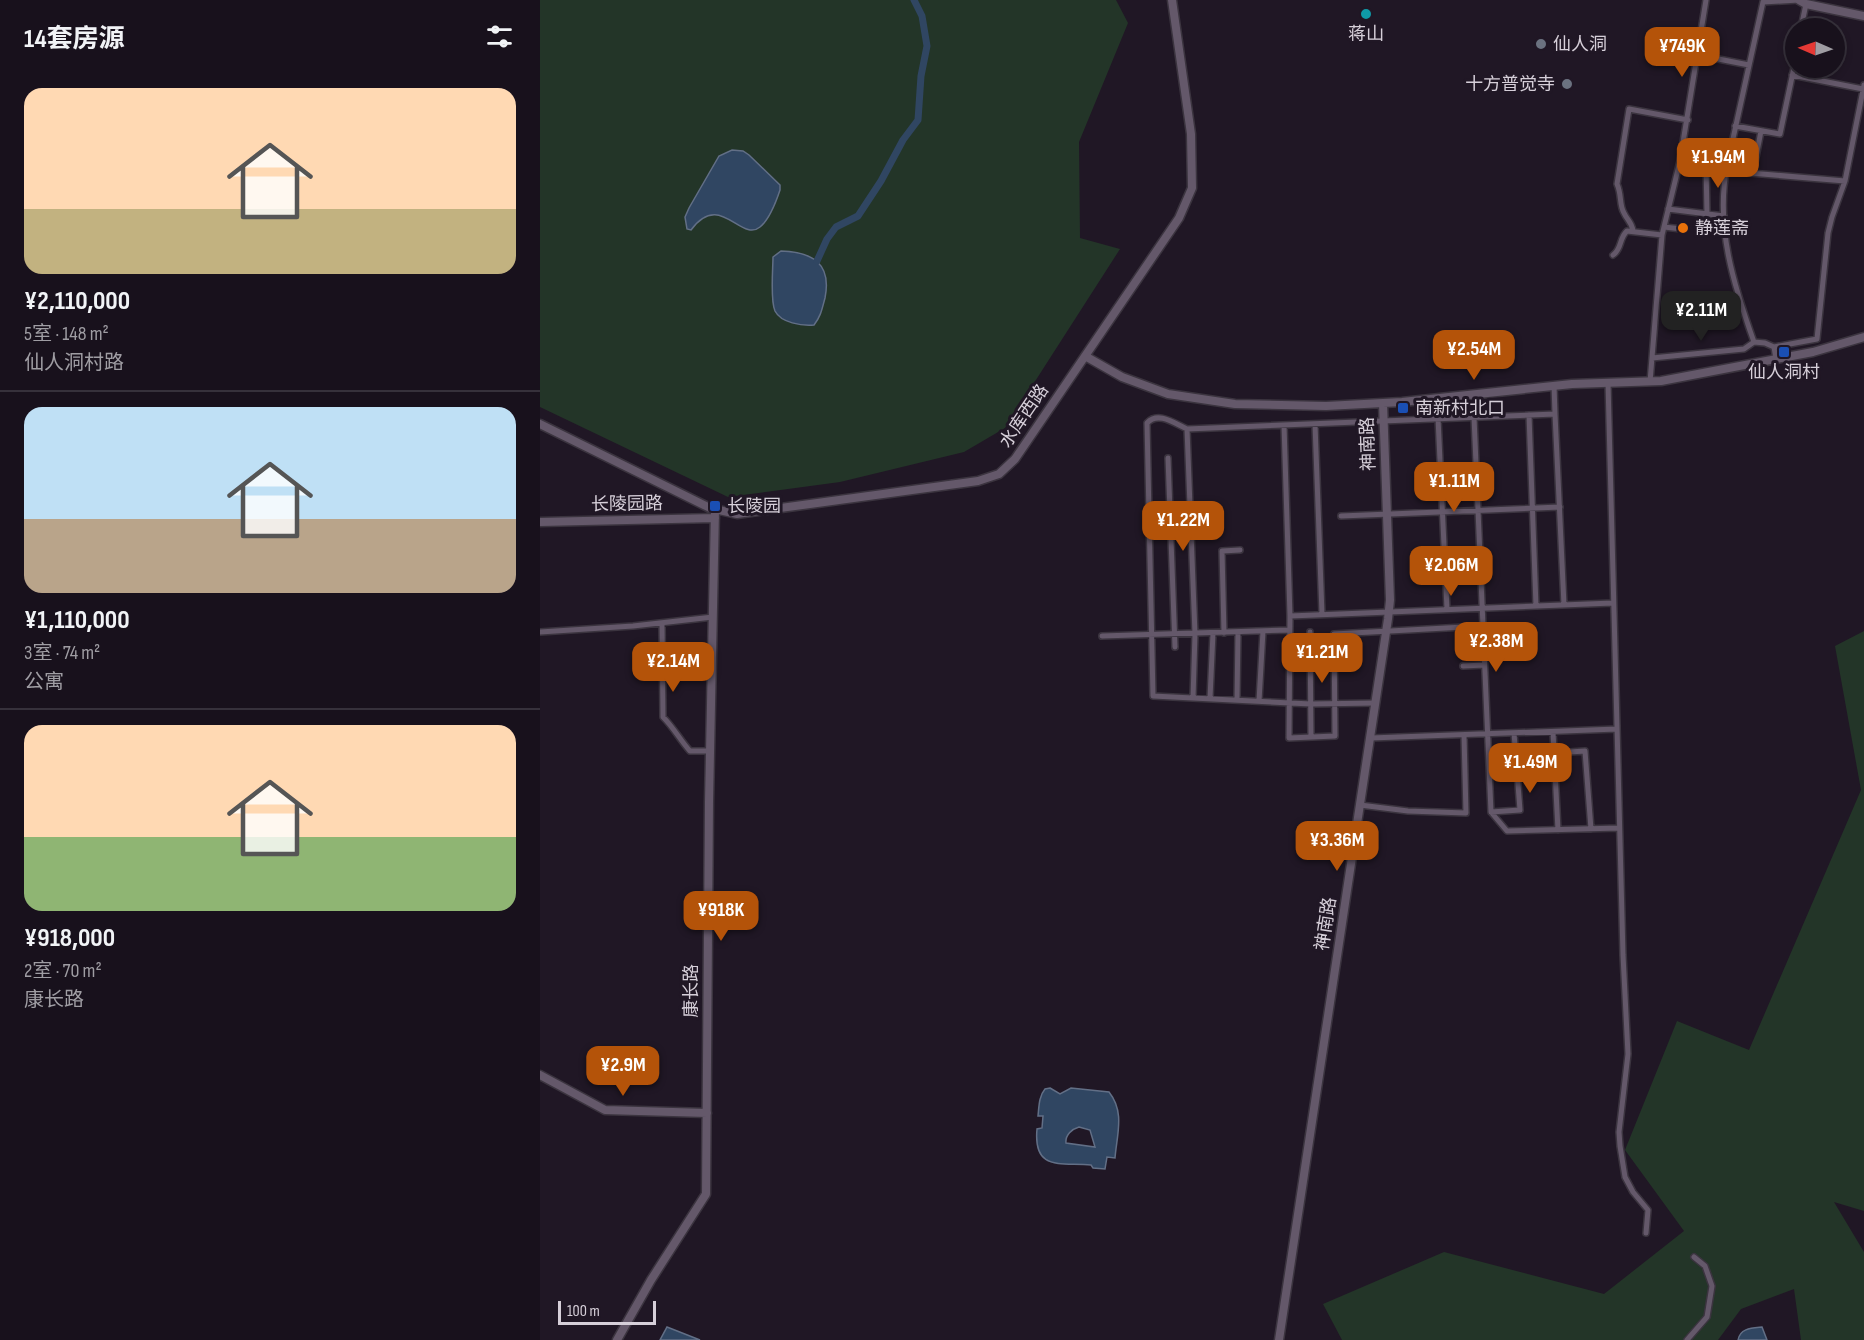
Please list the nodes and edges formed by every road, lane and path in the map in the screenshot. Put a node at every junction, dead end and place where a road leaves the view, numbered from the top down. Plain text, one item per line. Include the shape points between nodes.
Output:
1 (1172, 0) edge
2 (1706, 0) edge
3 (1763, 1) edge
4 (1802, 1) edge
5 (1864, 16) edge
6 (1802, 18) edge
7 (1698, 55) junction
8 (1749, 65) junction
9 (1791, 78) edge
10 (1810, 78) edge
11 (1864, 87) edge
12 (1688, 120) junction
13 (1735, 126) junction
14 (1761, 131) junction
15 (1680, 161) junction
16 (1706, 164) junction
17 (1727, 168) junction
18 (1753, 173) junction
19 (1845, 181) junction
20 (1668, 209) junction
21 (1707, 214) junction
22 (1724, 216) junction
23 (1664, 227) junction
24 (1682, 229) dead end
25 (1633, 231) junction
26 (1662, 235) junction
27 (1613, 255) dead end
28 (1864, 337) edge
29 (1754, 342) junction
30 (1774, 347) junction
31 (1085, 357) junction
32 (1652, 358) junction
33 (1776, 359) junction
34 (1650, 382) junction
35 (1608, 383) junction
36 (1554, 386) junction
37 (1383, 403) junction
38 (1555, 414) junction
39 (1529, 415) junction
40 (1474, 417) junction
41 (1438, 418) junction
42 (1383, 421) junction
43 (540, 424) edge
44 (1315, 424) junction
45 (1284, 425) junction
46 (1187, 429) junction
47 (1168, 458) dead end
48 (1560, 507) junction
49 (1533, 508) junction
50 (1478, 510) junction
51 (1443, 512) junction
52 (715, 514) junction
53 (1387, 514) junction
54 (1341, 516) dead end
55 (540, 522) edge
56 (1240, 550) dead end
57 (1614, 603) junction
58 (1564, 605) junction
59 (1536, 606) junction
60 (1482, 608) junction
61 (1447, 609) junction
62 (1389, 612) junction
63 (1322, 614) junction
64 (1290, 616) junction
65 (713, 617) junction
66 (662, 623) junction
67 (1483, 626) junction
68 (1289, 630) junction
69 (1263, 631) junction
70 (1387, 631) junction
71 (540, 632) edge
72 (1238, 632) junction
73 (1310, 632) dead end
74 (1213, 633) junction
75 (1224, 633) junction
76 (1174, 634) junction
77 (1195, 634) junction
78 (1152, 635) junction
79 (1102, 636) dead end
80 (1175, 647) dead end
81 (1484, 665) junction
82 (1463, 666) dead end
83 (1193, 698) junction
84 (1210, 698) junction
85 (1237, 700) junction
86 (1259, 701) junction
87 (1289, 703) junction
88 (1376, 703) junction
89 (1311, 704) junction
90 (1335, 705) junction
91 (1617, 729) junction
92 (1553, 732) junction
93 (1514, 733) junction
94 (1488, 734) junction
95 (1464, 735) junction
96 (1311, 737) junction
97 (1371, 738) junction
98 (710, 751) junction
99 (1554, 753) junction
100 (1360, 805) junction
101 (1491, 812) junction
102 (1619, 828) junction
103 (1591, 829) junction
104 (1558, 830) junction
105 (540, 1075) edge
106 (707, 1113) junction
107 (1646, 1233) dead end
108 (1694, 1257) dead end
109 (617, 1340) edge
110 (1279, 1340) edge
111 (1687, 1340) edge

1 - 31 street, 水库西路 via 1191,134 1192,188 1179,218
2 - 7 street
3 - 4 street
3 - 8 street
4 - 5 street
4 - 6 street
7 - 8 street
7 - 12 street
8 - 13 street
9 - 14 street via 1780,134
10 - 11 street
11 - 19 street
12 - 15 street
12 - 25 street via 1629,109 1617,184
13 - 14 street
13 - 17 street
14 - 18 street
15 - 16 street
15 - 20 street
16 - 17 street
16 - 21 street
17 - 18 street
17 - 22 street
18 - 19 street
19 - 30 street via 1828,233 1817,339
20 - 21 street
20 - 23 street
21 - 22 street
22 - 29 street via 1733,280
23 - 24 street
23 - 26 street
25 - 26 street
25 - 27 street via 1624,234
26 - 32 street
28 - 33 street
29 - 30 street
29 - 32 street via 1744,349
30 - 33 street
31 - 37 street via 1148,388 1197,399 1264,406
31 - 52 street, 水库西路 via 1013,462 999,474 978,481 747,514
32 - 34 street
33 - 34 street
34 - 35 street
35 - 36 street
35 - 57 street
36 - 37 street
36 - 38 street
37 - 42 street, 神南路
38 - 39 street
38 - 48 street
39 - 40 street
39 - 49 street
40 - 41 street
40 - 50 street
41 - 42 street
41 - 51 street
42 - 44 street
42 - 53 street, 神南路
43 - 52 street, 水库西路
44 - 45 street
44 - 63 street
45 - 46 street
45 - 64 street
46 - 77 street
46 - 78 street via 1159,417 1147,423
47 - 76 street
48 - 49 street
48 - 58 street
49 - 50 street
49 - 59 street
50 - 51 street
50 - 60 street
51 - 53 street
51 - 61 street
52 - 55 street, 长陵园路
52 - 65 street, 康长路
53 - 54 street
53 - 62 street, 神南路
56 - 75 street via 1222,551
57 - 58 street
57 - 91 street
58 - 59 street
59 - 60 street
60 - 61 street
60 - 67 street
61 - 62 street
62 - 63 street
62 - 70 street, 神南路
63 - 64 street
64 - 68 street
65 - 66 street
65 - 98 street, 康长路
66 - 71 street
66 - 98 street via 663,717 690,751
67 - 70 street
67 - 81 street
68 - 69 street
68 - 87 street
69 - 72 street
69 - 86 street
70 - 88 street, 神南路
70 - 90 street via 1334,634
72 - 75 street
72 - 85 street
73 - 89 street
74 - 75 street
74 - 77 street
74 - 84 street
76 - 77 street
76 - 78 street
76 - 80 street
77 - 83 street
78 - 79 street
78 - 83 street via 1153,696
81 - 82 street
81 - 94 street
83 - 84 street
84 - 85 street
85 - 86 street
86 - 87 street
87 - 89 street
87 - 96 street via 1289,738
88 - 90 street
88 - 97 street, 神南路
89 - 90 street
89 - 96 street
90 - 96 street via 1335,736
91 - 92 street
91 - 102 street
92 - 93 street
92 - 99 street
93 - 94 street
93 - 101 street via 1520,810
94 - 95 street
94 - 101 street
95 - 97 street
95 - 100 street via 1466,813
97 - 100 street, 神南路
98 - 106 street, 康长路
99 - 103 street via 1585,751
99 - 104 street
100 - 110 street, 神南路
101 - 104 street via 1507,831
102 - 103 street
102 - 107 street via 1628,1054 1619,1132 1625,1177 1648,1210
103 - 104 street
105 - 106 street via 605,1110
106 - 109 street, 康长路 via 706,1194
108 - 111 street via 1705,1266 1712,1286 1707,1317

